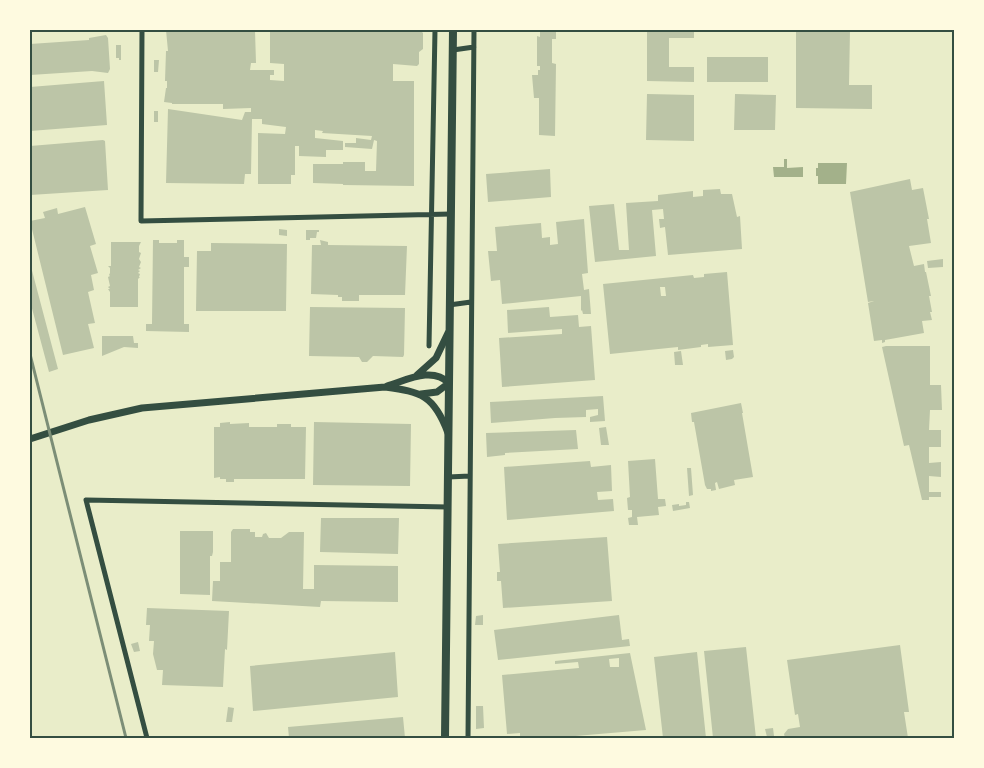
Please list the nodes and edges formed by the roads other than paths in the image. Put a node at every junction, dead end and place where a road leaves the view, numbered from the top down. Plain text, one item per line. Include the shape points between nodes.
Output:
1 (142, 30) edge
2 (435, 30) edge
3 (453, 30) edge
4 (474, 30) edge
5 (474, 47) junction
6 (453, 50) junction
7 (451, 214) junction
8 (431, 215) junction
9 (471, 302) junction
10 (449, 305) junction
11 (449, 332) junction
12 (429, 346) dead end
13 (412, 378) junction
14 (449, 384) junction
15 (385, 387) junction
16 (421, 394) junction
17 (448, 435) junction
18 (30, 439) edge
19 (470, 476) junction
20 (448, 478) junction
21 (448, 506) junction
22 (147, 738) edge
23 (445, 738) edge
24 (468, 738) edge

1 - 8 street via 141,221
2 - 8 street
3 - 6 main road
4 - 5 street
5 - 6 street
5 - 9 street
6 - 7 main road
7 - 8 street
7 - 10 main road
8 - 12 street
9 - 10 street
9 - 19 street
10 - 11 main road
11 - 13 street via 432,363
11 - 14 main road
13 - 14 street via 432,375
13 - 15 street
14 - 16 street via 437,392
14 - 17 main road
15 - 16 street
15 - 18 street via 142,408 103,416
16 - 17 street via 438,412
17 - 20 main road
19 - 20 street
19 - 24 street
20 - 21 main road
21 - 22 street via 86,500
21 - 23 main road

